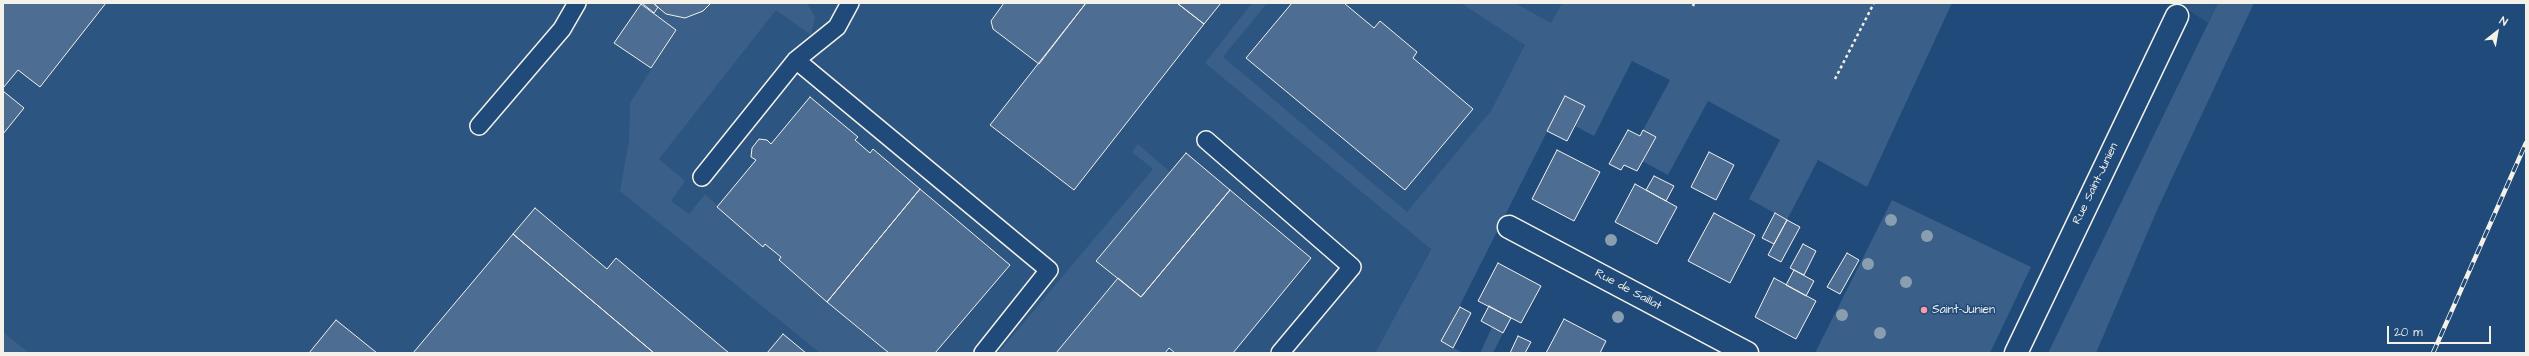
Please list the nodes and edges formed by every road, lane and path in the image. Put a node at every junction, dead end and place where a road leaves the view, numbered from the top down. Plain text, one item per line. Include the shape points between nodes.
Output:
1 (577, 3) edge
2 (850, 3) edge
3 (1874, 3) edge
4 (2177, 16) dead end
5 (796, 60) junction
6 (1835, 79) dead end
7 (479, 126) dead end
8 (1206, 140) dead end
9 (702, 177) dead end
10 (1510, 227) dead end
11 (983, 353) edge
12 (1280, 353) edge
13 (1747, 353) edge
14 (2016, 353) edge

1 - 7 lane via 562,29
2 - 5 lane via 838,26
3 - 6 path
4 - 14 street, Rue Saint-Junien
5 - 9 lane
5 - 11 lane via 1049,270
8 - 12 lane via 1352,267
10 - 13 street, Rue de Saillat

